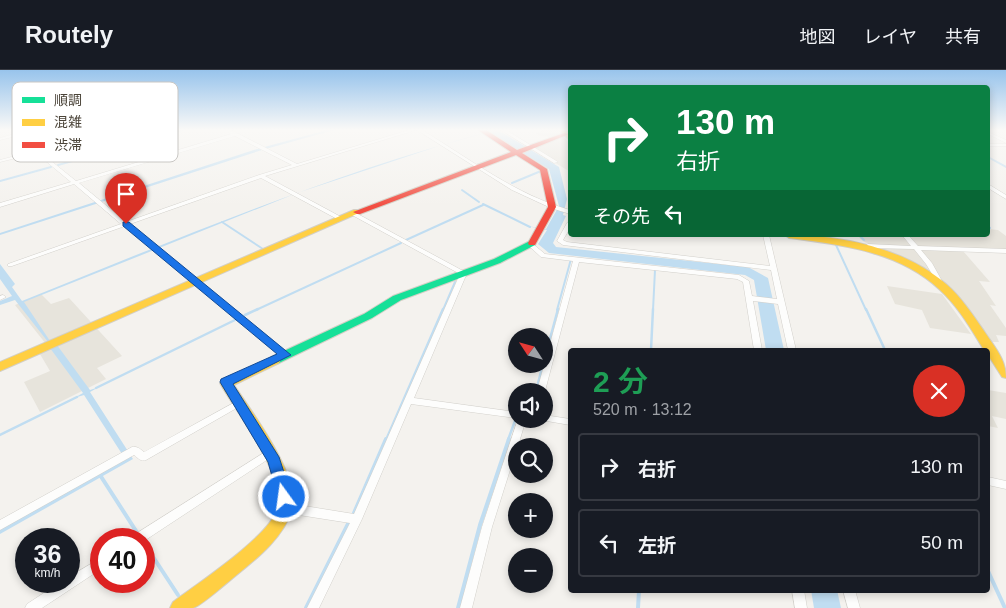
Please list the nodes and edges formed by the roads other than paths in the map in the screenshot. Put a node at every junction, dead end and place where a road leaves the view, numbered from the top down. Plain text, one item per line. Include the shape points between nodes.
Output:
1 (275, 155) edge
2 (332, 155) edge
3 (461, 155) edge
4 (510, 155) edge
5 (529, 155) edge
6 (538, 155) edge
7 (50, 162) edge
8 (137, 162) edge
9 (556, 162) dead end
10 (296, 166) junction
11 (479, 166) junction
12 (261, 176) junction
13 (75, 182) junction
14 (990, 187) edge
15 (1006, 197) edge
16 (0, 205) edge
17 (552, 207) junction
18 (568, 211) edge
19 (354, 214) junction
20 (341, 219) junction
21 (126, 224) junction
22 (568, 225) edge
23 (766, 237) edge
24 (802, 237) edge
25 (907, 237) edge
26 (855, 245) junction
27 (531, 246) junction
28 (915, 248) junction
29 (1006, 251) edge
30 (572, 260) junction
31 (10, 265) dead end
32 (773, 268) junction
33 (464, 273) junction
34 (196, 281) junction
35 (942, 287) junction
36 (749, 298) junction
37 (781, 302) junction
38 (758, 348) edge
39 (792, 348) edge
40 (987, 348) edge
41 (990, 352) edge
42 (286, 355) junction
43 (0, 366) edge
44 (1006, 374) edge
45 (544, 383) edge
46 (409, 401) junction
47 (239, 403) junction
48 (508, 414) edge
49 (553, 419) edge
50 (568, 422) edge
51 (519, 428) edge
52 (270, 453) junction
53 (990, 481) edge
54 (1006, 485) edge
55 (286, 508) junction
56 (357, 519) junction
57 (0, 525) edge
58 (155, 528) edge
59 (90, 570) edge
60 (798, 593) edge
61 (851, 593) edge
62 (31, 608) edge
63 (179, 608) edge
64 (314, 608) edge
65 (466, 608) edge
66 (801, 608) edge
67 (854, 608) edge

1 - 10 street
2 - 10 street
3 - 11 street
4 - 11 main road
5 - 17 main road via 544,169
6 - 9 street
7 - 13 street
8 - 13 street
10 - 12 street
11 - 17 street
11 - 19 main road
12 - 20 street
12 - 21 street
13 - 16 street
13 - 21 street
14 - 15 street
17 - 18 street
17 - 27 main road
19 - 20 main road
19 - 33 street
20 - 34 main road
21 - 31 street
21 - 34 street
22 - 32 street via 559,236 565,244
23 - 32 street
24 - 26 main road
25 - 28 street
26 - 28 street
26 - 35 main road via 900,260 928,275
27 - 30 street via 543,256
27 - 33 main road
28 - 29 street
28 - 35 street via 929,263
30 - 36 street via 739,277 746,281
30 - 45 street
32 - 37 street
33 - 42 main road via 397,298 368,316
33 - 46 street
34 - 42 street
34 - 43 main road
35 - 40 main road
36 - 37 street
36 - 38 street
37 - 39 street
41 - 44 main road
42 - 47 main road via 226,382
46 - 48 street
46 - 56 street
47 - 52 main road
47 - 57 street via 143,458 135,450 127,454
49 - 50 street
51 - 65 street via 487,527
52 - 55 main road via 283,485
52 - 58 street
53 - 54 street
55 - 56 street
55 - 63 main road via 274,529 256,547
56 - 64 street
59 - 62 street
60 - 66 street
61 - 67 street

